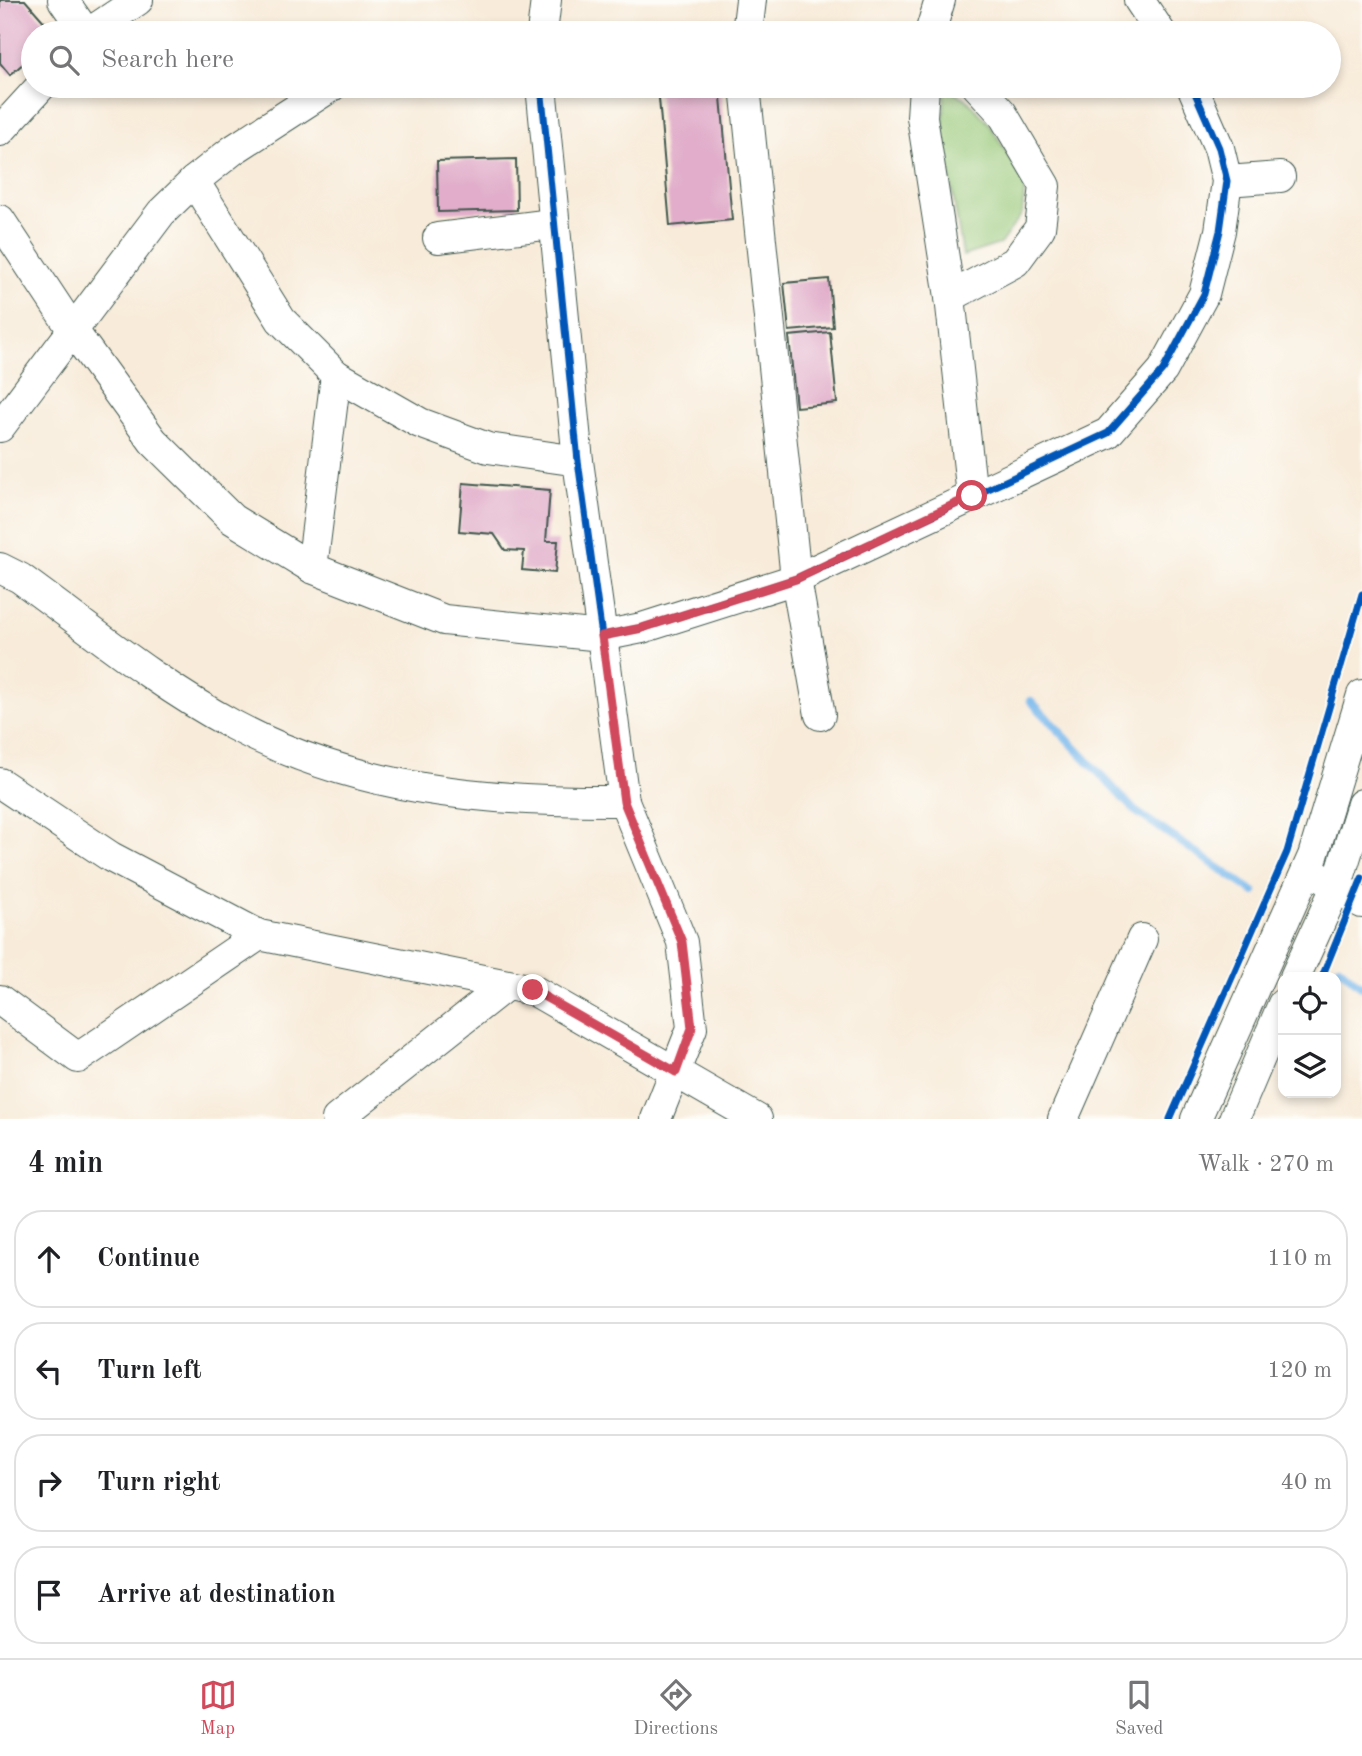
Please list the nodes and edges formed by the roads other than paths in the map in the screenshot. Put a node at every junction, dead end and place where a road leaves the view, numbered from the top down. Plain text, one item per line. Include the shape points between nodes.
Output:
1 (63, 0) edge
2 (138, 0) edge
3 (546, 0) edge
4 (751, 0) edge
5 (940, 0) edge
6 (1139, 0) edge
7 (79, 21) edge
8 (106, 21) edge
9 (543, 21) edge
10 (748, 21) edge
11 (934, 21) edge
12 (1153, 21) edge
13 (30, 98) edge
14 (313, 98) edge
15 (542, 98) edge
16 (746, 98) edge
17 (923, 98) edge
18 (988, 98) edge
19 (1197, 98) edge
20 (0, 131) edge
21 (1280, 177) dead end
22 (194, 181) junction
23 (1227, 181) junction
24 (0, 220) edge
25 (552, 224) junction
26 (438, 237) dead end
27 (950, 297) junction
28 (74, 332) junction
29 (336, 375) junction
30 (0, 427) edge
31 (578, 461) junction
32 (972, 496) junction
33 (0, 568) edge
34 (312, 568) junction
35 (796, 579) junction
36 (602, 636) junction
37 (1362, 695) edge
38 (820, 715) dead end
39 (0, 783) edge
40 (624, 802) junction
41 (1362, 804) edge
42 (1306, 870) junction
43 (1337, 885) junction
44 (1362, 903) edge
45 (259, 936) junction
46 (1142, 939) dead end
47 (1297, 972) edge
48 (505, 986) junction
49 (0, 1000) edge
50 (1278, 1016) edge
51 (676, 1072) junction
52 (337, 1119) edge
53 (656, 1119) edge
54 (757, 1119) edge
55 (1063, 1119) edge
56 (1196, 1119) edge
57 (1234, 1119) edge

1 - 7 street
2 - 8 street
3 - 9 street
4 - 10 street
5 - 11 street
6 - 12 street
13 - 20 street
14 - 22 street
15 - 25 street
16 - 35 street
17 - 27 street via 922,117
18 - 27 street via 1002,113 1045,186 1040,228 1015,262
19 - 23 street via 1219,148
21 - 23 street
22 - 28 street via 161,213
22 - 29 street via 281,320
23 - 32 street via 1204,294 1163,370 1108,433
24 - 28 street
25 - 26 street
25 - 31 street
27 - 32 street
28 - 30 street
28 - 34 street via 153,441 232,519
29 - 31 street via 420,423 488,448
29 - 34 street
31 - 36 street
32 - 35 street
33 - 40 street via 232,724 298,755 377,780 449,794 542,802
34 - 36 street via 444,620
35 - 36 street via 642,628
35 - 38 street
36 - 40 street
37 - 42 street
39 - 45 street via 111,857
40 - 51 street via 682,942 692,1028
41 - 43 street
42 - 43 street
42 - 56 street
43 - 44 street
43 - 47 street
45 - 48 street
45 - 49 street via 78,1058
46 - 55 street
48 - 51 street via 533,990
48 - 52 street
50 - 57 street
51 - 53 street
51 - 54 street

